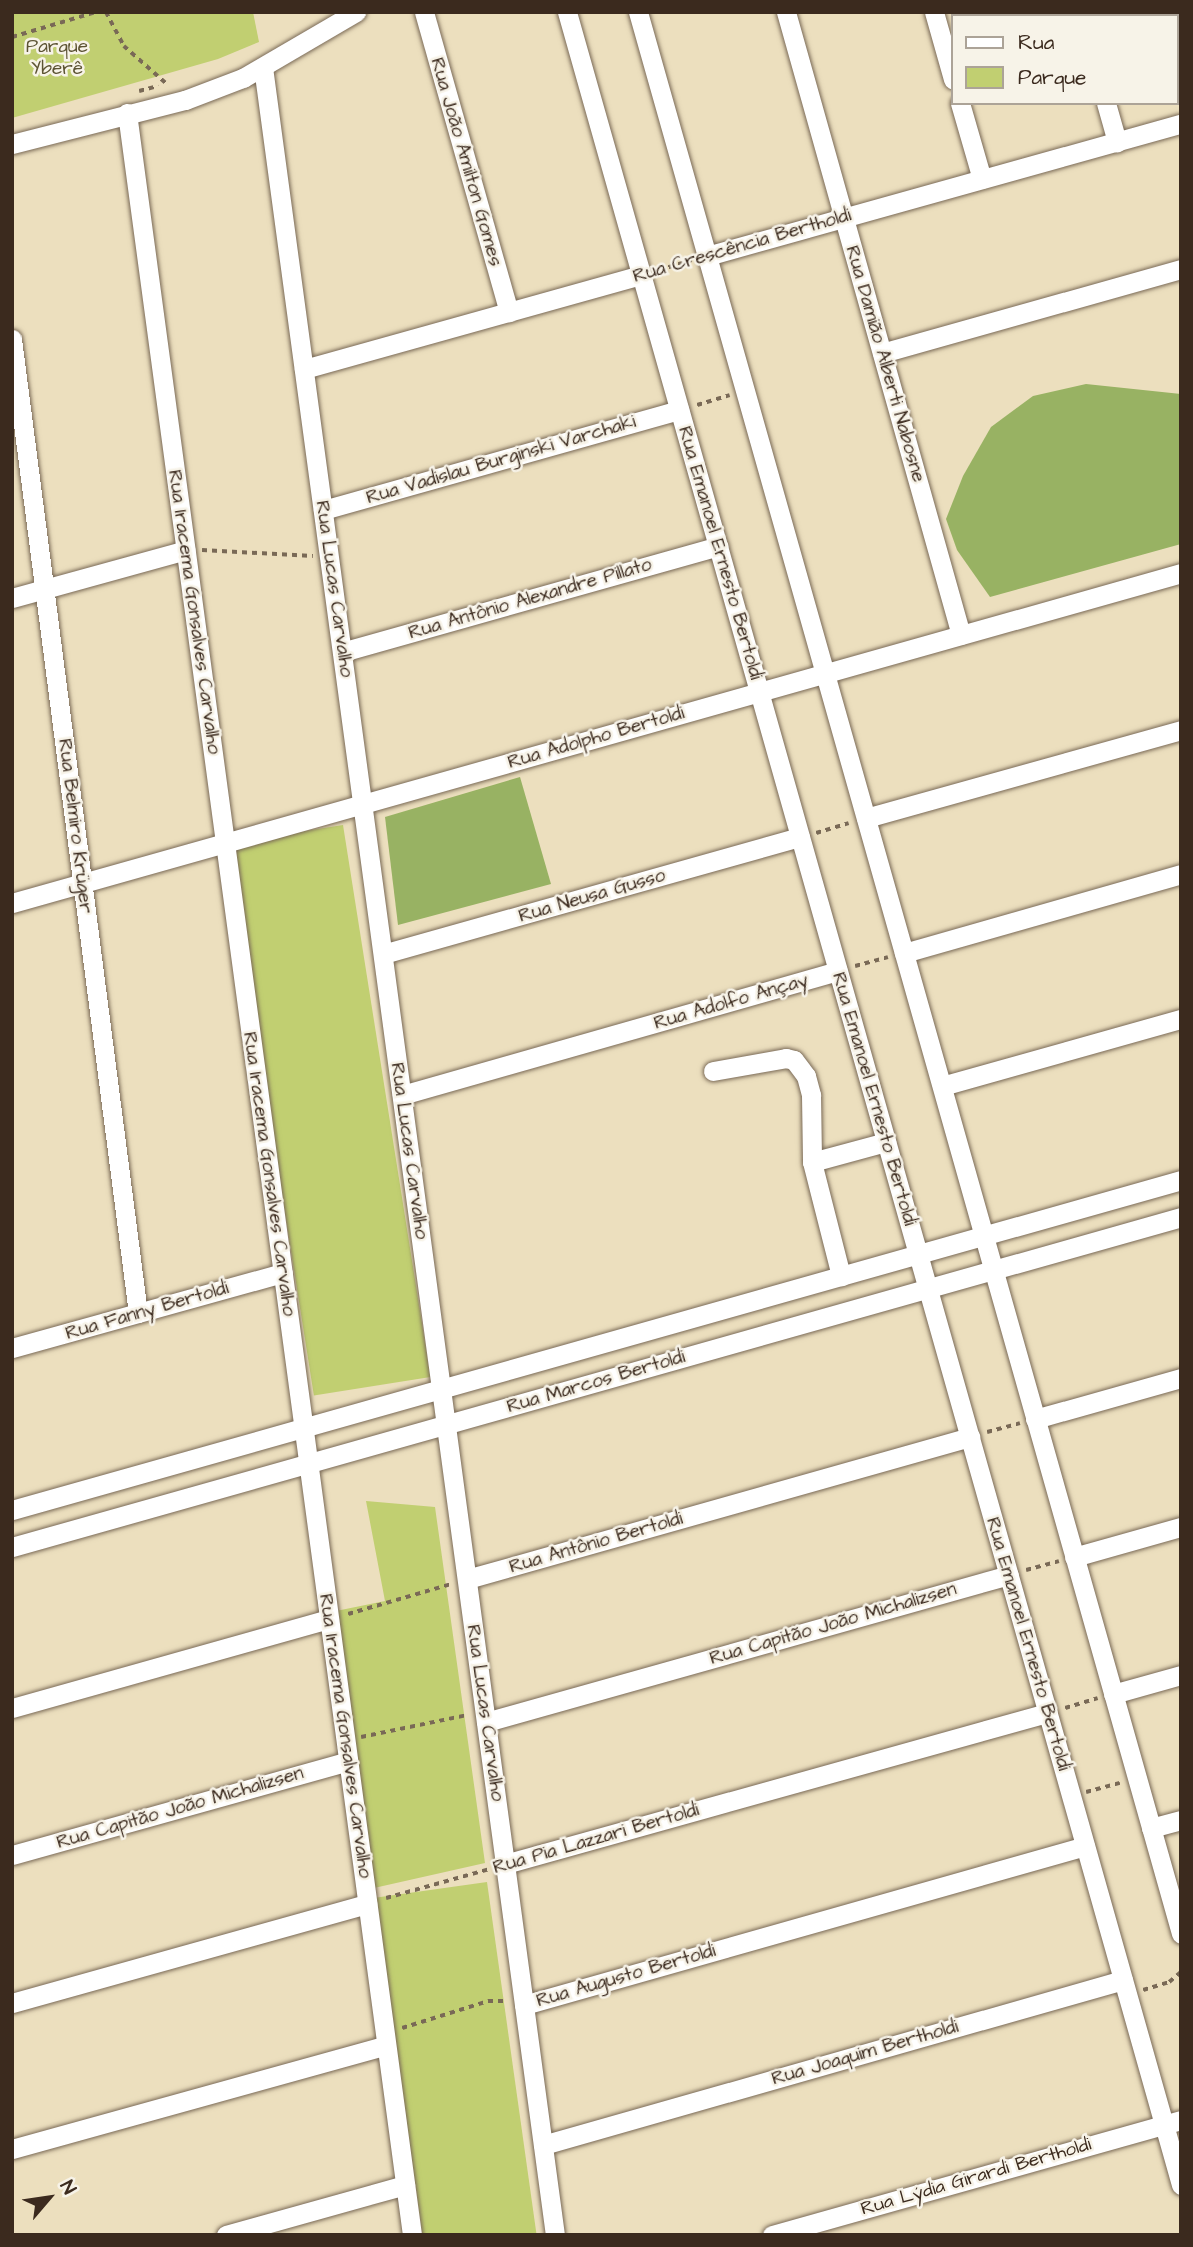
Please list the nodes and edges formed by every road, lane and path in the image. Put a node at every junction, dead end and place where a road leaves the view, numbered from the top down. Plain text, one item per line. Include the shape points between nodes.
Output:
1 (96, 12) edge
2 (106, 12) edge
3 (356, 12) edge
4 (424, 12) edge
5 (567, 12) edge
6 (639, 12) edge
7 (786, 12) edge
8 (934, 12) edge
9 (12, 37) edge
10 (264, 67) junction
11 (951, 72) edge
12 (169, 86) dead end
13 (961, 105) edge
14 (1107, 105) edge
15 (127, 113) junction
16 (1181, 124) edge
17 (1117, 142) junction
18 (12, 144) edge
19 (982, 179) junction
20 (844, 218) junction
21 (707, 256) junction
22 (1181, 269) edge
23 (641, 275) junction
24 (509, 312) junction
25 (12, 339) edge
26 (881, 353) junction
27 (304, 369) junction
28 (745, 390) junction
29 (679, 410) junction
30 (19, 449) edge
31 (323, 510) junction
32 (718, 546) junction
33 (186, 550) junction
34 (330, 558) junction
35 (1181, 573) edge
36 (45, 589) junction
37 (12, 598) edge
38 (961, 635) junction
39 (342, 652) junction
40 (825, 673) junction
41 (759, 692) junction
42 (1181, 730) edge
43 (363, 804) junction
44 (866, 818) junction
45 (800, 837) junction
46 (225, 843) junction
47 (1181, 874) edge
48 (83, 883) junction
49 (12, 903) edge
50 (904, 953) junction
51 (383, 954) junction
52 (838, 971) junction
53 (1181, 1019) edge
54 (713, 1071) dead end
55 (942, 1086) junction
56 (402, 1095) junction
57 (886, 1142) junction
58 (812, 1162) junction
59 (1181, 1180) edge
60 (1181, 1217) edge
61 (984, 1236) junction
62 (918, 1254) junction
63 (993, 1270) junction
64 (283, 1273) junction
65 (841, 1276) junction
66 (928, 1288) junction
67 (138, 1313) junction
68 (12, 1348) edge
69 (1181, 1378) edge
70 (441, 1389) junction
71 (1035, 1419) junction
72 (446, 1424) junction
73 (303, 1429) junction
74 (970, 1437) junction
75 (308, 1464) junction
76 (12, 1510) edge
77 (1181, 1527) edge
78 (12, 1547) edge
79 (1074, 1557) junction
80 (1009, 1575) junction
81 (467, 1580) junction
82 (329, 1619) junction
83 (1181, 1675) edge
84 (1113, 1694) junction
85 (12, 1708) edge
86 (1047, 1713) junction
87 (485, 1717) junction
88 (345, 1740) junction
89 (348, 1761) junction
90 (1137, 1779) junction
91 (1071, 1796) junction
92 (1181, 1819) edge
93 (1151, 1828) junction
94 (1085, 1846) junction
95 (12, 1855) edge
96 (505, 1864) junction
97 (368, 1904) junction
98 (1181, 1934) edge
99 (1181, 1972) edge
100 (1123, 1980) junction
101 (12, 2003) edge
102 (524, 2005) junction
103 (386, 2045) junction
104 (1172, 2122) edge
105 (543, 2145) junction
106 (12, 2149) edge
107 (405, 2185) junction
108 (1181, 2185) edge
109 (226, 2235) edge
110 (412, 2235) edge
111 (555, 2235) edge
112 (772, 2235) edge

1 - 9 path
2 - 12 path via 124,46
3 - 10 street
4 - 24 street, Rua João Amilton Gomes
5 - 23 street, Rua Emanoel Ernesto Bertoldi
6 - 21 street
7 - 20 street, Rua Damião Alberti Nabosne
8 - 11 street
10 - 15 street via 185,100
10 - 27 street, Rua Lucas Carvalho
13 - 19 street
14 - 17 street
15 - 18 street
15 - 33 street, Rua Iracema Gonsalves Carvalho
16 - 17 street, Rua Crescência Bertholdi
17 - 19 street, Rua Crescência Bertholdi
19 - 20 street, Rua Crescência Bertholdi
20 - 21 street, Rua Crescência Bertholdi
20 - 26 street, Rua Damião Alberti Nabosne
21 - 23 path, Rua Crescência Bertholdi
21 - 28 street
22 - 26 street
23 - 24 street, Rua Crescência Bertholdi
23 - 29 street, Rua Emanoel Ernesto Bertoldi
24 - 27 street, Rua Crescência Bertholdi
25 - 30 street, Rua Belmiro Krüger
26 - 38 street, Rua Damião Alberti Nabosne
27 - 31 street, Rua Lucas Carvalho
28 - 29 path
28 - 40 street
29 - 31 street, Rua Vadislau Burginski Varchaki
29 - 32 street, Rua Emanoel Ernesto Bertoldi
30 - 36 street, Rua Belmiro Krüger
31 - 34 street, Rua Lucas Carvalho
32 - 39 street, Rua Antônio Alexandre Pillato
32 - 41 street, Rua Emanoel Ernesto Bertoldi
33 - 34 path
33 - 36 street
33 - 46 street, Rua Iracema Gonsalves Carvalho
34 - 39 street, Rua Lucas Carvalho
35 - 38 street, Rua Adolpho Bertoldi
36 - 37 street
36 - 48 street, Rua Belmiro Krüger
38 - 40 street, Rua Adolpho Bertoldi
39 - 43 street, Rua Lucas Carvalho
40 - 41 street, Rua Adolpho Bertoldi
40 - 44 street
41 - 43 street, Rua Adolpho Bertoldi
41 - 45 street, Rua Emanoel Ernesto Bertoldi
42 - 44 street
43 - 46 street, Rua Adolpho Bertoldi
43 - 51 street, Rua Lucas Carvalho
44 - 45 path
44 - 50 street
45 - 51 street, Rua Neusa Gusso
45 - 52 street, Rua Emanoel Ernesto Bertoldi
46 - 48 street, Rua Adolpho Bertoldi
46 - 64 street, Rua Iracema Gonsalves Carvalho
47 - 50 street
48 - 49 street, Rua Adolpho Bertoldi
48 - 67 street, Rua Belmiro Krüger
50 - 52 path
50 - 55 street
51 - 56 street, Rua Lucas Carvalho
52 - 56 street, Rua Adolfo Ançay
52 - 57 street, Rua Emanoel Ernesto Bertoldi
53 - 55 street
54 - 58 street via 794,1060 806,1076 811,1095
55 - 61 street
56 - 70 street, Rua Lucas Carvalho
57 - 58 street
57 - 62 street, Rua Emanoel Ernesto Bertoldi
58 - 65 street
59 - 61 street, Rua Marcos Bertoldi
60 - 63 street, Rua Marcos Bertoldi
61 - 62 street, Rua Marcos Bertoldi
61 - 63 street
62 - 65 street, Rua Marcos Bertoldi
62 - 66 street, Rua Emanoel Ernesto Bertoldi
63 - 66 street, Rua Marcos Bertoldi
63 - 71 street
64 - 67 street, Rua Fanny Bertoldi
64 - 73 street, Rua Iracema Gonsalves Carvalho
65 - 70 street, Rua Marcos Bertoldi
66 - 72 street, Rua Marcos Bertoldi
66 - 74 street, Rua Emanoel Ernesto Bertoldi
67 - 68 street, Rua Fanny Bertoldi
69 - 71 street
70 - 72 street, Rua Lucas Carvalho
70 - 73 street, Rua Marcos Bertoldi
71 - 74 path
71 - 79 street
72 - 75 street, Rua Marcos Bertoldi
72 - 81 street, Rua Lucas Carvalho
73 - 75 street, Rua Iracema Gonsalves Carvalho
73 - 76 street, Rua Marcos Bertoldi
74 - 80 street, Rua Emanoel Ernesto Bertoldi
74 - 81 street, Rua Antônio Bertoldi
75 - 78 street, Rua Marcos Bertoldi
75 - 82 street, Rua Iracema Gonsalves Carvalho
77 - 79 street
79 - 80 path
79 - 84 street
80 - 86 street, Rua Emanoel Ernesto Bertoldi
80 - 87 street, Rua Capitão João Michalizsen
81 - 82 path
81 - 87 street, Rua Lucas Carvalho
82 - 85 street
82 - 88 street, Rua Iracema Gonsalves Carvalho
83 - 84 street
84 - 86 path
84 - 90 street
86 - 91 street, Rua Emanoel Ernesto Bertoldi
86 - 96 street, Rua Pia Lazzari Bertoldi
87 - 88 path
87 - 96 street, Rua Lucas Carvalho
88 - 89 street, Rua Iracema Gonsalves Carvalho
89 - 95 street, Rua Capitão João Michalizsen
89 - 97 street, Rua Iracema Gonsalves Carvalho
90 - 91 path
90 - 93 street
91 - 94 street, Rua Emanoel Ernesto Bertoldi
92 - 93 street
93 - 98 street
94 - 100 street, Rua Emanoel Ernesto Bertoldi
94 - 102 street, Rua Augusto Bertoldi
96 - 97 path, Rua Pia Lazzari Bertoldi
96 - 102 street, Rua Lucas Carvalho
97 - 101 street
97 - 103 street, Rua Iracema Gonsalves Carvalho
99 - 100 path via 1169,1982 1139,1991
100 - 104 street, Rua Emanoel Ernesto Bertoldi
100 - 105 street, Rua Joaquim Bertholdi
102 - 103 path, Rua Augusto Bertoldi via 488,2001 420,2019 400,2029
102 - 105 street, Rua Lucas Carvalho
103 - 106 street
103 - 107 street, Rua Iracema Gonsalves Carvalho
104 - 108 street, Rua Emanoel Ernesto Bertoldi
104 - 112 street, Rua Lýdia Girardi Bertholdi
105 - 111 street, Rua Lucas Carvalho
107 - 109 street
107 - 110 street, Rua Iracema Gonsalves Carvalho

